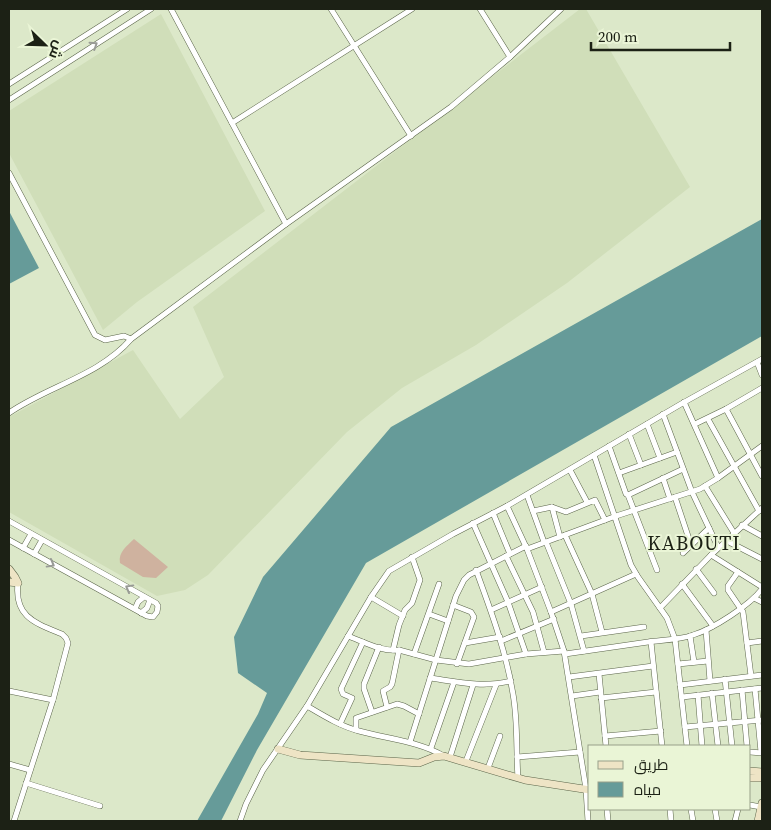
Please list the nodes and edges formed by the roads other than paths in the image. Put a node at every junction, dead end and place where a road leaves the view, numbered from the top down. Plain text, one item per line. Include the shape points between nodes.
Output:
1 (127, 9) edge
2 (151, 9) edge
3 (171, 9) edge
4 (331, 9) edge
5 (412, 9) edge
6 (480, 9) edge
7 (561, 9) edge
8 (354, 46) junction
9 (510, 57) junction
10 (9, 84) edge
11 (9, 100) edge
12 (232, 123) junction
13 (411, 136) junction
14 (9, 172) edge
15 (286, 224) junction
16 (132, 340) junction
17 (760, 360) edge
18 (762, 375) edge
19 (762, 388) edge
20 (684, 402) junction
21 (726, 409) junction
22 (9, 413) edge
23 (664, 414) junction
24 (709, 421) dead end
25 (647, 424) junction
26 (695, 424) junction
27 (629, 434) junction
28 (609, 446) junction
29 (762, 446) edge
30 (677, 452) junction
31 (750, 454) junction
32 (594, 455) junction
33 (660, 458) junction
34 (641, 465) junction
35 (734, 467) junction
36 (683, 469) junction
37 (570, 470) junction
38 (619, 473) junction
39 (762, 476) edge
40 (663, 478) junction
41 (718, 478) junction
42 (705, 486) junction
43 (692, 492) junction
44 (527, 494) junction
45 (628, 495) junction
46 (672, 498) junction
47 (587, 502) junction
48 (506, 506) junction
49 (552, 507) junction
50 (761, 509) edge
51 (533, 511) junction
52 (634, 511) junction
53 (493, 513) junction
54 (616, 516) junction
55 (604, 520) junction
56 (9, 521) edge
57 (472, 524) junction
58 (742, 525) junction
59 (709, 528) junction
60 (734, 533) junction
61 (761, 533) edge
62 (31, 534) junction
63 (563, 536) junction
64 (9, 540) edge
65 (42, 540) junction
66 (725, 540) junction
67 (545, 542) junction
68 (691, 545) junction
69 (526, 547) junction
70 (718, 547) junction
71 (24, 548) junction
72 (683, 553) dead end
73 (34, 554) junction
74 (508, 555) junction
75 (710, 555) junction
76 (412, 557) junction
77 (762, 559) edge
78 (490, 564) junction
79 (9, 569) edge
80 (696, 569) junction
81 (476, 570) junction
82 (657, 570) dead end
83 (738, 572) junction
84 (636, 574) junction
85 (9, 582) edge
86 (18, 583) junction
87 (439, 584) dead end
88 (682, 584) junction
89 (542, 587) junction
90 (762, 588) edge
91 (714, 593) dead end
92 (592, 594) junction
93 (525, 595) junction
94 (371, 597) junction
95 (147, 598) junction
96 (754, 598) junction
97 (508, 602) junction
98 (762, 602) edge
99 (572, 604) junction
100 (453, 605) junction
101 (660, 608) junction
102 (741, 608) junction
103 (135, 609) junction
104 (491, 610) junction
105 (551, 612) junction
106 (141, 613) junction
107 (430, 614) junction
108 (403, 616) junction
109 (554, 619) junction
110 (448, 621) junction
111 (537, 626) junction
112 (713, 626) junction
113 (644, 627) dead end
114 (706, 630) junction
115 (602, 632) junction
116 (520, 633) junction
117 (348, 636) junction
118 (581, 636) junction
119 (690, 636) junction
120 (500, 639) junction
121 (675, 639) junction
122 (762, 641) edge
123 (363, 642) junction
124 (651, 642) junction
125 (465, 643) junction
126 (747, 643) junction
127 (379, 647) junction
128 (396, 650) junction
129 (584, 651) junction
130 (544, 652) junction
131 (564, 652) junction
132 (414, 654) junction
133 (526, 654) junction
134 (506, 658) junction
135 (436, 660) junction
136 (708, 661) junction
137 (694, 662) junction
138 (457, 664) junction
139 (678, 664) junction
140 (653, 666) junction
141 (599, 674) junction
142 (762, 675) edge
143 (751, 676) junction
144 (569, 677) junction
145 (430, 678) junction
146 (725, 679) junction
147 (511, 681) junction
148 (710, 681) junction
149 (454, 682) junction
150 (496, 684) junction
151 (473, 685) junction
152 (680, 685) junction
153 (762, 688) edge
154 (755, 689) junction
155 (742, 690) junction
156 (9, 691) edge
157 (656, 692) junction
158 (726, 692) junction
159 (712, 694) junction
160 (601, 695) junction
161 (698, 695) junction
162 (572, 696) junction
163 (682, 697) junction
164 (53, 700) junction
165 (307, 706) junction
166 (387, 707) junction
167 (372, 712) junction
168 (419, 714) junction
169 (760, 721) edge
170 (745, 722) junction
171 (730, 723) junction
172 (340, 724) junction
173 (716, 724) junction
174 (700, 726) junction
175 (685, 727) junction
176 (356, 730) junction
177 (660, 731) junction
178 (500, 736) dead end
179 (605, 736) junction
180 (410, 742) junction
181 (606, 745) edge
182 (662, 745) edge
183 (687, 745) edge
184 (702, 745) edge
185 (718, 745) edge
186 (732, 745) edge
187 (747, 745) edge
188 (431, 748) junction
189 (278, 749) junction
190 (580, 752) junction
191 (762, 753) edge
192 (447, 756) junction
193 (517, 757) junction
194 (466, 762) junction
195 (9, 764) edge
196 (488, 768) junction
197 (30, 770) junction
198 (518, 778) junction
199 (26, 784) junction
200 (588, 784) edge
201 (588, 788) edge
202 (762, 805) edge
203 (100, 806) dead end
204 (14, 821) edge
205 (242, 821) edge
206 (758, 821) edge

1 - 10 street
11 -> 2 street
3 - 12 street
4 - 8 street
5 - 8 street
6 - 9 street
7 - 9 street
8 - 12 street
8 - 13 street
9 - 13 street
12 - 15 street
13 - 15 street
14 - 16 street via 95,335 105,340 124,336
15 - 16 street
16 - 22 street via 104,363
17 - 18 street
17 - 20 street
19 - 21 street
20 - 23 street
20 - 26 street
21 - 26 street
21 - 31 street
23 - 25 street
23 - 30 street
24 - 35 street
25 - 27 street
25 - 33 street
26 - 41 street
27 - 28 street
27 - 34 street
28 - 32 street
28 - 38 street
29 - 31 street
30 - 33 street
30 - 36 street
31 - 35 street
31 - 39 street
32 - 37 street
32 - 54 street
33 - 34 street
34 - 38 street
35 - 41 street
35 - 50 street
36 - 40 street
36 - 43 street
37 - 44 street
37 - 47 street
38 - 45 street
40 - 45 street
40 - 46 street
41 - 42 street
42 - 43 street
42 - 60 street
43 - 46 street
43 - 59 street
44 - 48 street
44 - 51 street
45 - 52 street
46 - 52 street
46 - 68 street
47 - 49 street via 566,512
47 - 55 street via 596,500
48 - 53 street
48 - 69 street
49 - 51 street
49 - 63 street
50 - 58 street
51 - 67 street
52 - 54 street
52 - 82 street
53 - 57 street
53 - 74 street
54 - 55 street
54 - 84 street
55 - 63 street
56 - 62 street
57 - 76 street
57 - 78 street
58 - 60 street
58 - 61 street
59 - 68 street
59 - 70 street
60 - 66 street
62 - 65 street
62 - 71 street
63 - 67 street
63 - 92 street
64 - 71 street
65 - 73 street
95 -> 65 street
66 - 70 street
66 - 77 street
67 - 69 street
67 - 99 street
68 - 72 street
69 - 74 street
69 - 89 street
70 - 75 street
71 - 73 street
73 -> 103 street
74 - 78 street
74 - 93 street
75 - 80 street
75 - 83 street
76 - 94 street via 386,574
76 - 108 street via 420,580 412,603
78 - 81 street
78 - 97 street
79 - 86 street
80 - 88 street
80 - 91 street
81 - 100 street via 464,580
81 - 104 street
83 - 90 street
83 - 102 street via 728,590
84 - 92 street
84 - 101 street
85 - 86 street
86 - 164 street via 16,596 24,613 62,634 68,643
87 - 107 street
88 - 101 street
88 - 112 street
89 - 93 street
89 - 105 street
90 - 96 street
92 - 99 street
92 - 115 street
93 - 97 street
93 - 111 street
94 - 108 street
94 - 117 street
95 - 103 street via 138,602
95 - 106 street via 147,608
95 - 106 street via 157,604 157,612 153,617
96 - 98 street
96 - 102 street
97 - 104 street
97 - 116 street
99 - 105 street
99 - 118 street
100 - 110 street
100 - 125 street via 474,615
101 - 121 street
102 - 112 street
102 - 126 street
103 - 106 street
104 - 120 street
105 - 109 street
107 - 110 street
107 - 132 street
108 - 128 street via 397,631
109 - 111 street
109 - 131 street
110 - 135 street
111 - 116 street
111 - 130 street
112 - 114 street
113 - 115 street
114 - 119 street
114 - 136 street
115 - 118 street
116 - 120 street
116 - 133 street
117 - 123 street
117 - 165 street
118 - 129 street
119 - 121 street
119 - 137 street
120 - 125 street
120 - 134 street
121 - 124 street
121 - 139 street
122 - 126 street
123 - 127 street
123 - 172 street via 342,689 343,694 352,698
124 - 129 street
124 - 140 street
125 - 138 street
126 - 143 street
127 - 128 street
127 - 167 street via 364,687
128 - 132 street
128 - 166 street via 392,684 383,691
129 - 131 street
130 - 131 street
130 - 133 street
131 - 144 street
132 - 135 street
133 - 134 street
134 - 138 street
134 - 147 street
135 - 138 street
135 - 145 street
136 - 137 street
136 - 148 street
137 - 139 street
139 - 152 street
140 - 141 street
140 - 157 street
141 - 144 street
141 - 160 street
142 - 143 street
143 - 146 street
144 - 162 street
145 - 149 street
145 - 168 street
146 - 148 street
146 - 158 street
147 - 150 street
147 - 193 street
148 - 152 street
149 - 151 street
149 - 188 street
150 - 151 street
150 - 194 street
151 - 192 street
152 - 163 street
153 - 154 street
154 - 155 street
154 - 169 street
155 - 158 street
155 - 170 street
156 - 164 street
157 - 160 street
157 - 177 street
158 - 159 street
158 - 171 street
159 - 161 street
159 - 173 street
160 - 162 street
160 - 179 street
161 - 163 street
161 - 174 street
162 - 190 street
163 - 175 street
164 - 197 street
165 - 172 street
165 - 189 street
166 - 167 street
166 - 168 street via 399,705
167 - 176 street via 356,718
168 - 180 street
169 - 170 street
169 - 191 street
170 - 171 street
170 - 187 street
171 - 173 street
171 - 186 street
172 - 176 street
173 - 174 street
173 - 185 street
174 - 175 street
174 - 184 street
175 - 183 street
176 - 180 street
177 - 179 street
177 - 182 street
178 - 196 street
179 - 181 street
180 - 188 street
188 - 192 street
189 - 192 street via 300,755 419,763
189 - 205 street via 259,776
190 - 193 street
190 - 200 street
192 - 194 street
193 - 198 street
194 - 196 street
195 - 197 street
196 - 198 street
197 - 199 street
198 - 201 street
199 - 203 street
199 - 204 street
202 - 206 street

